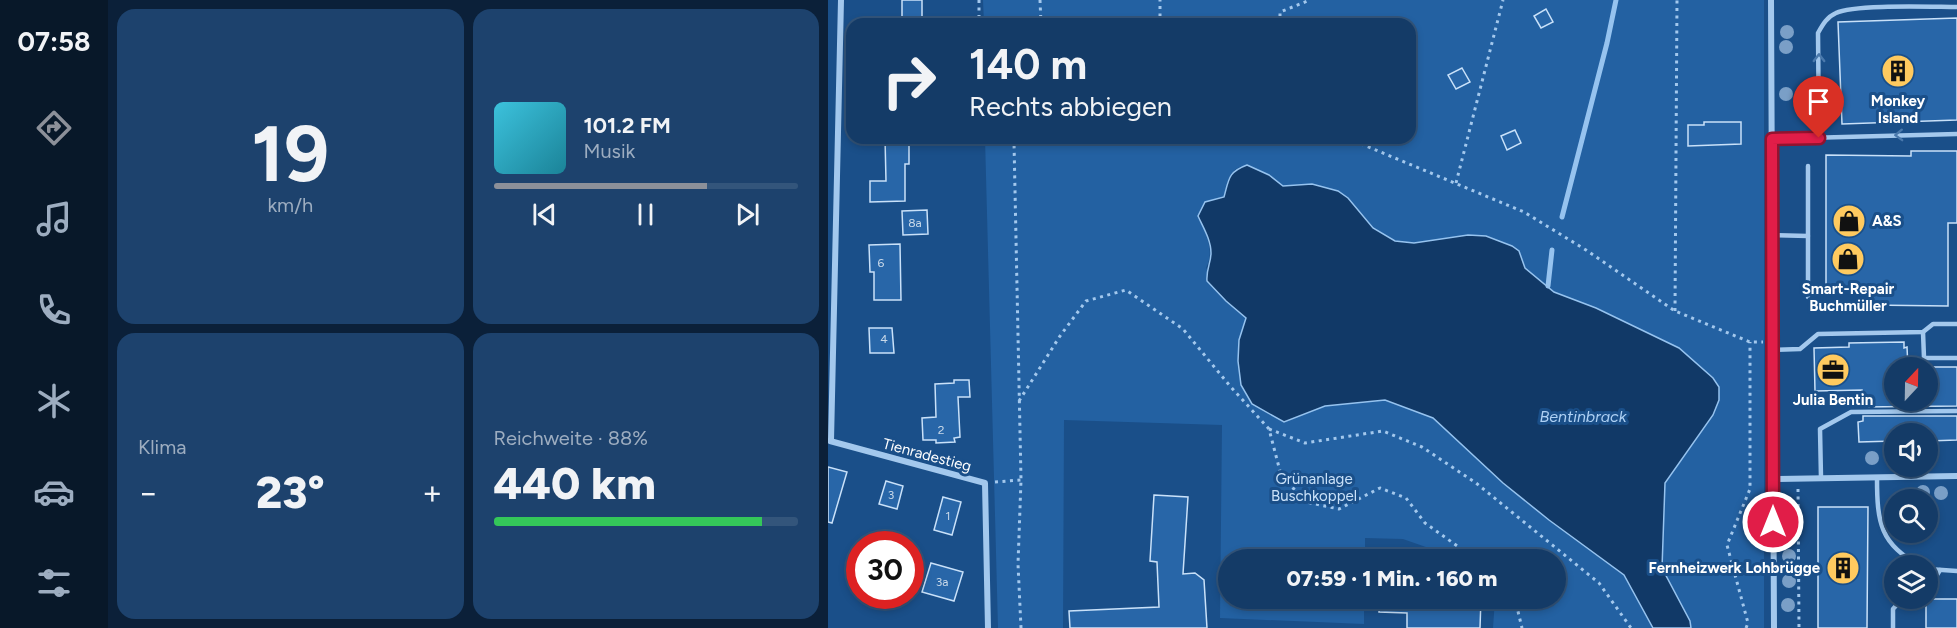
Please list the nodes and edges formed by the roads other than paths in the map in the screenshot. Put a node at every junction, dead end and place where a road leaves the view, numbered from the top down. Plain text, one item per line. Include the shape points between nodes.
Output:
1 (841, 0) edge
2 (1772, 0) edge
3 (1957, 7) edge
4 (1957, 134) edge
5 (1819, 138) junction
6 (1772, 139) junction
7 (1808, 166) dead end
8 (1772, 236) junction
9 (1808, 236) junction
10 (1808, 297) dead end
11 (1957, 324) edge
12 (1923, 332) junction
13 (1773, 350) junction
14 (1957, 358) edge
15 (1957, 411) edge
16 (830, 441) edge
17 (1957, 476) edge
18 (1821, 478) junction
19 (1877, 478) junction
20 (1773, 479) junction
21 (1902, 555) edge
22 (1940, 570) joint
23 (1957, 571) edge
24 (1938, 573) edge
25 (1893, 609) edge
26 (988, 628) edge
27 (1773, 628) edge
28 (1893, 628) edge

1 - 16 street
2 - 6 street
5 -> 3 lane via 1818,33 1825,20 1838,12 1857,9
4 -> 5 lane
5 - 6 lane
6 - 8 street
7 - 9 lane
8 - 9 lane
8 - 13 street
9 - 10 lane
11 - 12 lane via 1933,324
12 - 13 lane via 1818,334 1800,349
12 - 14 lane via 1924,358
13 - 20 street
15 - 18 lane via 1851,412 1820,429
16 - 26 street, Tienradestieg via 985,483
17 - 19 street
18 - 19 street
18 - 20 street
19 - 21 lane via 1886,537
20 - 27 street
22 - 23 lane
22 - 24 lane
25 - 28 lane

